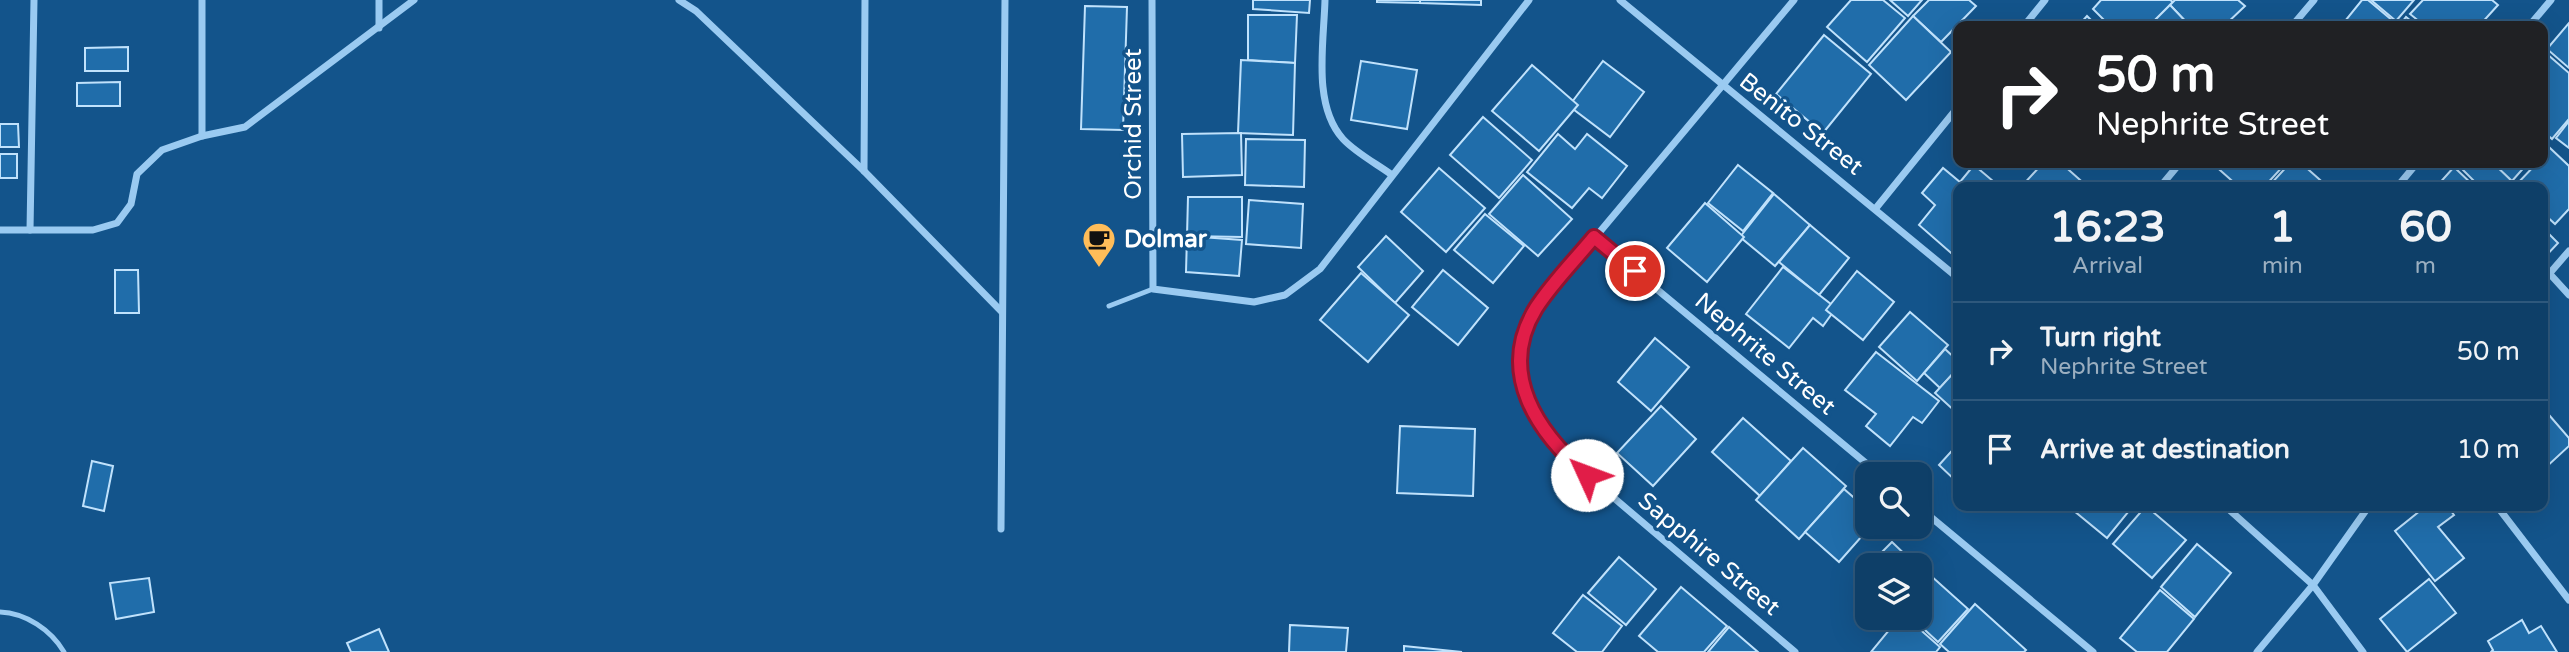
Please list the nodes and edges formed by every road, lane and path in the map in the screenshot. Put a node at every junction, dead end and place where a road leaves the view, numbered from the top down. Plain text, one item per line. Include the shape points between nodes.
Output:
1 (34, 0) edge
2 (202, 0) edge
3 (379, 0) edge
4 (414, 0) edge
5 (679, 0) edge
6 (696, 0) edge
7 (865, 0) edge
8 (1005, 0) edge
9 (1152, 0) edge
10 (1325, 0) edge
11 (1529, 0) edge
12 (1620, 0) edge
13 (1794, 0) edge
14 (2045, 0) edge
15 (2314, 0) edge
16 (2551, 0) edge
17 (696, 11) junction
18 (2028, 21) edge
19 (2296, 21) edge
20 (2533, 21) edge
21 (379, 28) junction
22 (1721, 85) junction
23 (1953, 113) edge
24 (202, 136) junction
25 (2176, 168) edge
26 (2413, 168) edge
27 (864, 171) junction
28 (1392, 175) junction
29 (2164, 182) edge
30 (2401, 182) edge
31 (1876, 208) junction
32 (0, 230) edge
33 (30, 230) junction
34 (1594, 237) junction
35 (2569, 251) edge
36 (2549, 273) joint
37 (1953, 274) edge
38 (1153, 289) junction
39 (2569, 295) edge
40 (1110, 306) dead end
41 (1002, 312) junction
42 (1865, 462) edge
43 (2231, 511) edge
44 (2365, 511) edge
45 (2501, 511) edge
46 (1932, 518) edge
47 (1001, 529) dead end
48 (2312, 585) junction
49 (2569, 600) edge
50 (0, 612) edge
51 (64, 652) edge
52 (1795, 652) edge
53 (2093, 652) edge
54 (2257, 652) edge
55 (2363, 652) edge

1 - 33 street
2 - 24 street
3 - 21 street
4 - 21 street
5 - 17 street
6 - 17 street
7 - 27 street
8 - 41 street
9 - 38 street, Orchid Street
10 - 28 street via 1323,74 1329,116 1343,140
11 - 28 street
12 - 22 street, Benito Street
13 - 22 street, Sapphire Street
14 - 18 street
15 - 19 street
16 - 20 street
17 - 27 street
21 - 24 street via 245,128
22 - 31 street, Benito Street
22 - 34 street, Sapphire Street
23 - 31 street
24 - 33 street via 162,150 137,174 131,204 117,223 93,230
25 - 29 street
26 - 30 street
27 - 41 street
28 - 38 street via 1320,270 1285,295 1254,302
31 - 37 street, Benito Street
32 - 33 street
34 - 42 street, Nephrite Street
34 - 52 street, Sapphire Street via 1536,308 1524,336 1519,377 1536,421 1567,458
35 - 36 street
36 - 39 street
38 - 40 lane
41 - 47 street
43 - 48 street
44 - 48 street
45 - 49 street
46 - 53 street
48 - 54 street
48 - 55 street
50 - 51 lane via 15,613 54,636

